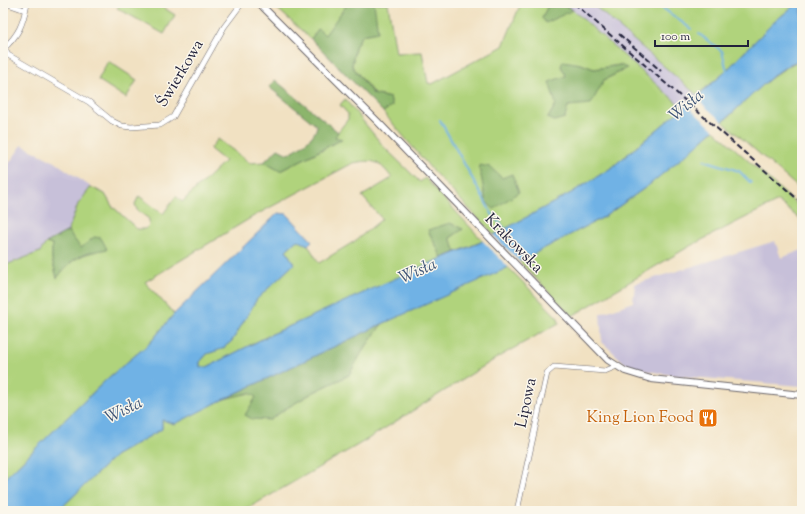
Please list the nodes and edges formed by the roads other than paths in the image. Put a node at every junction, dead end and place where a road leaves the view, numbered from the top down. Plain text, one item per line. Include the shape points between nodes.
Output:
1 (5, 3) edge
2 (26, 3) edge
3 (242, 3) edge
4 (259, 3) edge
5 (25, 10) junction
6 (3, 49) edge
7 (617, 366) junction
8 (802, 395) edge
9 (517, 511) edge

1 - 5 street
2 - 5 street
3 - 6 street, Świerkowa via 224,27 173,117 160,125 131,127 112,122 89,102 8,55
4 - 7 street, Krakowska via 563,315
5 - 6 street via 15,37
7 - 8 street, Krakowska via 651,379
7 - 9 street, Lipowa via 606,371 554,367 547,373

